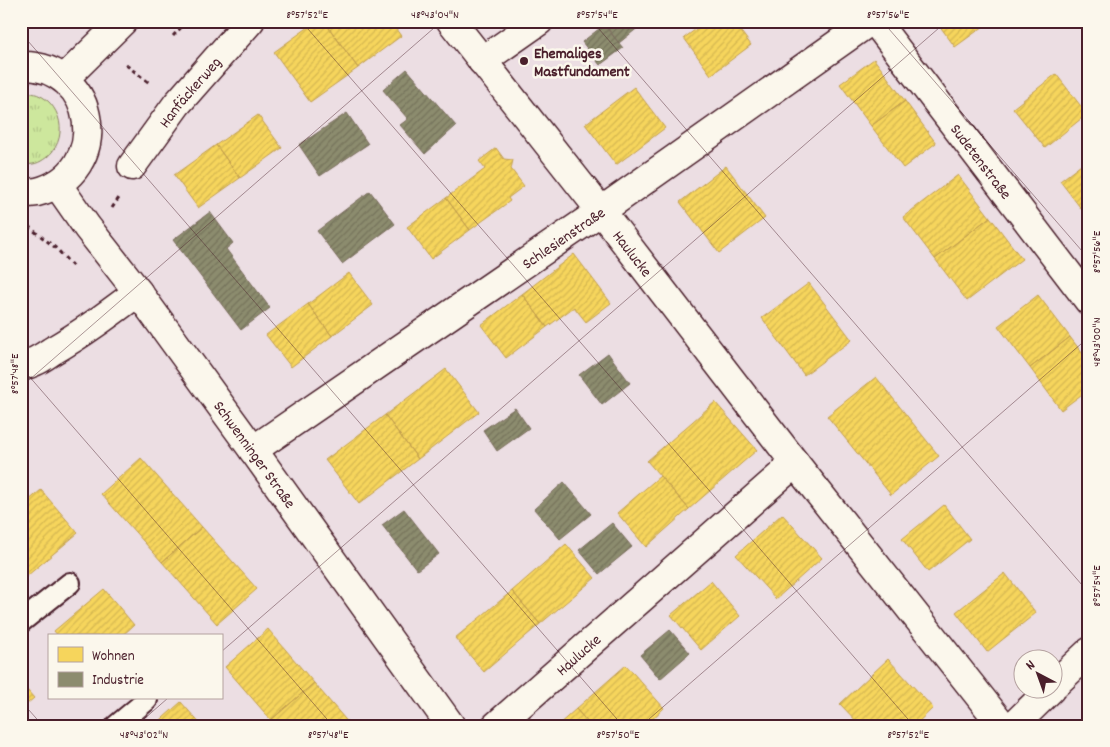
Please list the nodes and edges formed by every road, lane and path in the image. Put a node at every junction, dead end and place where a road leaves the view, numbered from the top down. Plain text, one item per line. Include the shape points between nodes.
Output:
1 (123, 21) edge
2 (187, 21) edge
3 (250, 21) edge
4 (451, 21) edge
5 (539, 21) edge
6 (870, 21) edge
7 (876, 21) edge
8 (173, 36) dead end
9 (482, 61) junction
10 (21, 66) edge
11 (64, 79) junction
12 (132, 166) dead end
13 (57, 184) junction
14 (21, 193) edge
15 (601, 212) junction
16 (25, 224) dead end
17 (76, 269) dead end
18 (138, 292) junction
19 (1089, 302) edge
20 (21, 366) edge
21 (254, 450) junction
22 (795, 463) junction
23 (70, 583) dead end
24 (21, 622) edge
25 (1089, 652) edge
26 (1062, 678) edge
27 (147, 700) dead end
28 (1039, 700) edge
29 (116, 726) edge
30 (451, 726) edge
31 (496, 726) edge
32 (1003, 726) edge
33 (1013, 726) edge

1 - 11 street
2 - 8 path
3 - 12 street, Hanfäckerweg via 177,104
4 - 9 street, Haulucke
5 - 9 street
6 - 15 street, Schlesienstraße
7 - 19 street, Sudetenstraße
9 - 15 street, Haulucke
10 - 11 street via 49,70
11 - 13 street via 78,94 86,113 88,134 84,153 73,171
13 - 14 street via 36,193
13 - 18 street, Schwenninger Straße
15 - 21 street, Schlesienstraße
15 - 22 street, Haulucke
16 - 17 path
18 - 20 street via 59,347 30,365
18 - 21 street, Schwenninger Straße
21 - 30 street, Schwenninger Straße
22 - 31 street, Haulucke
22 - 32 street, Haulucke
23 - 24 lane
25 - 26 street
27 - 29 lane
28 - 33 street

